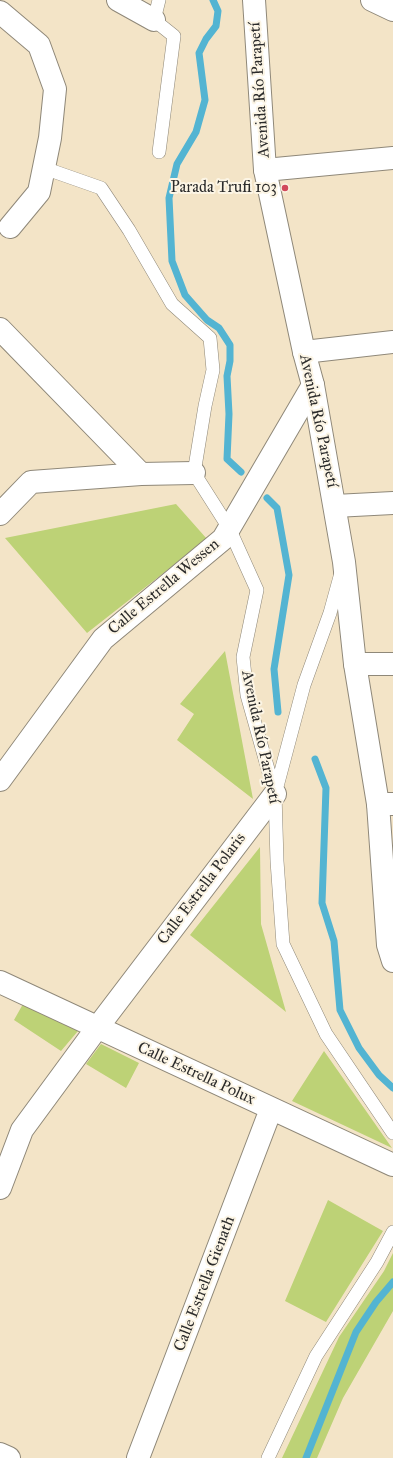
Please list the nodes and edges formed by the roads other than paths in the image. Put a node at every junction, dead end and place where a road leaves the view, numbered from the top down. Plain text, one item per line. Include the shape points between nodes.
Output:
1 (118, 0) edge
2 (254, 0) edge
3 (372, 0) edge
4 (156, 10) edge
5 (393, 10) edge
6 (0, 12) edge
7 (159, 152) dead end
8 (393, 158) edge
9 (44, 168) junction
10 (265, 170) junction
11 (5, 223) edge
12 (0, 329) edge
13 (393, 342) edge
14 (304, 352) junction
15 (313, 385) junction
16 (194, 473) junction
17 (141, 474) junction
18 (393, 503) edge
19 (335, 506) junction
20 (0, 514) edge
21 (229, 528) junction
22 (344, 562) junction
23 (355, 664) junction
24 (393, 664) edge
25 (0, 780) edge
26 (275, 794) junction
27 (386, 804) edge
28 (393, 961) edge
29 (0, 982) edge
30 (97, 1028) junction
31 (271, 1109) junction
32 (393, 1133) edge
33 (393, 1165) edge
34 (0, 1188) edge
35 (393, 1232) edge
36 (0, 1454) edge
37 (9, 1458) edge
38 (138, 1458) edge
39 (268, 1458) edge

1 - 4 street
2 - 10 street, Avenida Río Parapetí
3 - 5 street
4 - 7 lane via 174,36
6 - 9 street via 39,45 55,88
8 - 10 street
9 - 11 street via 39,192
9 - 16 lane via 101,188 172,304 210,338 213,370
10 - 14 street, Avenida Río Parapetí
12 - 17 street
13 - 14 street
14 - 15 street, Avenida Río Parapetí
15 - 19 street, Avenida Río Parapetí
15 - 21 street, Calle Estrella Wessen
16 - 17 street
16 - 21 lane, Avenida Río Parapetí
17 - 20 street via 31,482
18 - 19 street
19 - 22 street, Avenida Río Parapetí
21 - 25 street, Calle Estrella Wessen via 223,539 103,639
21 - 26 lane, Avenida Río Parapetí via 257,590 243,657 247,695
22 - 23 street, Avenida Río Parapetí
22 - 26 lane, Calle Estrella Polaris via 330,613 304,685
23 - 24 street
23 - 27 street, Avenida Río Parapetí
26 - 30 street, Calle Estrella Polaris
26 - 32 lane, Avenida Río Parapetí via 283,944 326,1034
27 - 28 street, Avenida Río Parapetí via 388,944
29 - 30 street, Calle Estrella Polux
30 - 31 street, Calle Estrella Polux
30 - 34 street, Calle Estrella Polaris via 22,1130
31 - 33 street, Calle Estrella Polux
31 - 38 street, Calle Estrella Gienath
35 - 39 lane via 377,1262 316,1356
36 - 37 street

